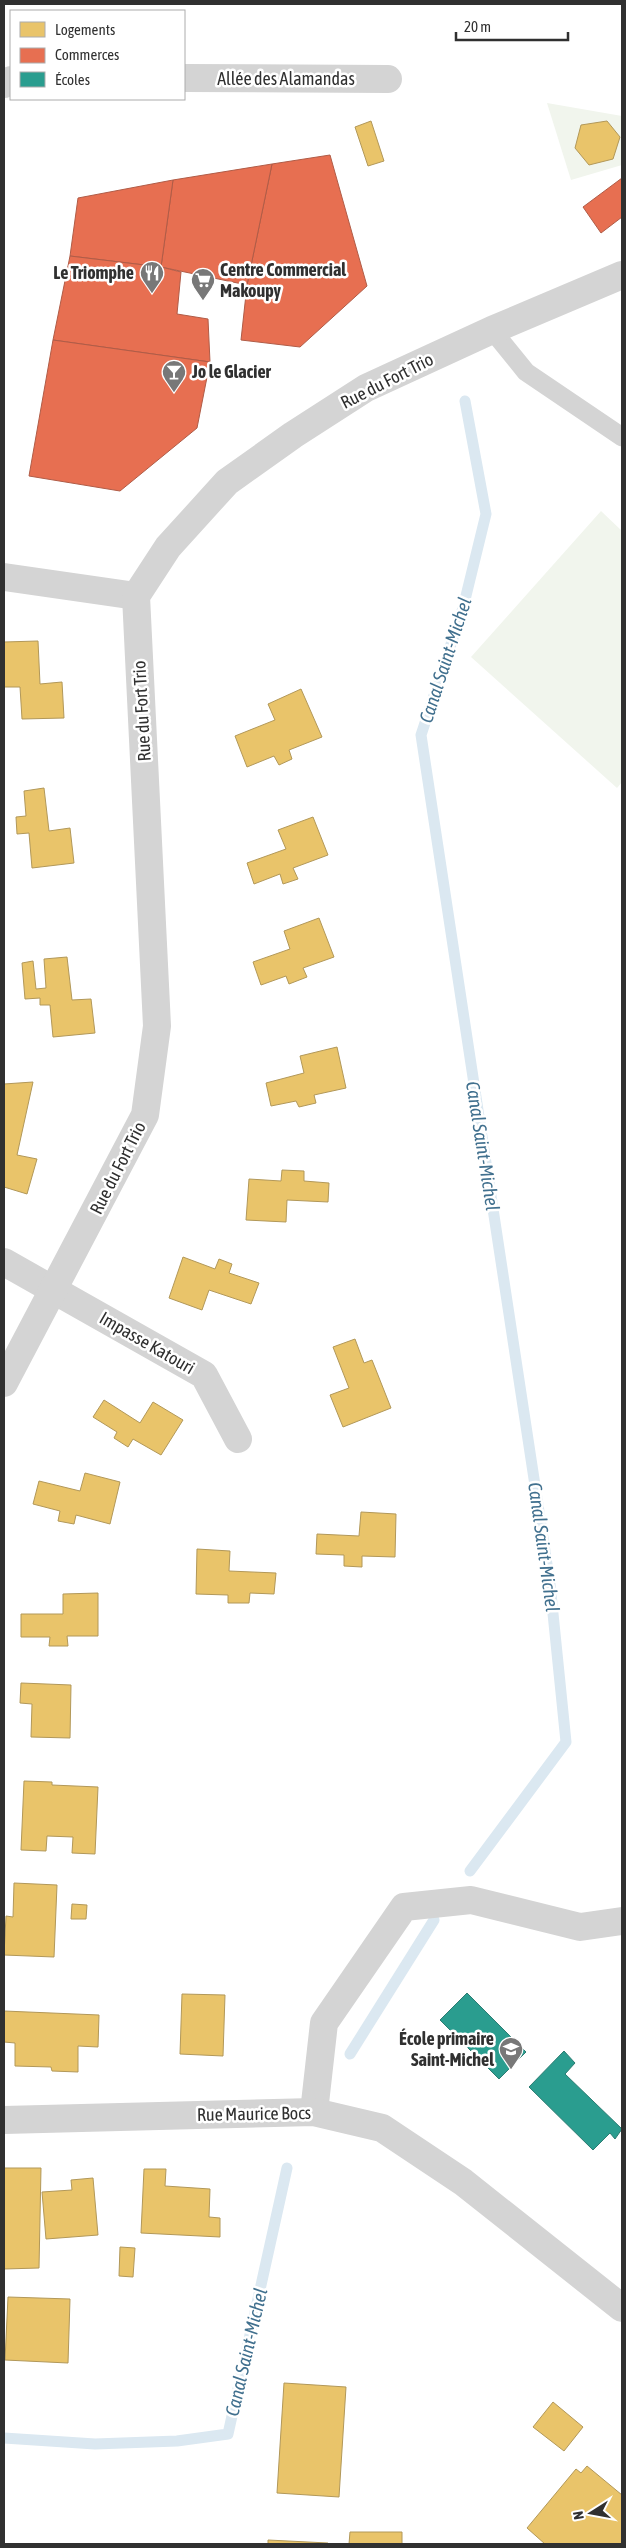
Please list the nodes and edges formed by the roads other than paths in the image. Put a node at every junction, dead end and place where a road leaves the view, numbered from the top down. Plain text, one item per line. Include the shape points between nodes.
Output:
1 (185, 78) edge
2 (388, 79) dead end
3 (622, 275) edge
4 (492, 330) junction
5 (622, 437) edge
6 (4, 577) edge
7 (136, 596) junction
8 (4, 1262) edge
9 (54, 1290) junction
10 (4, 1383) edge
11 (238, 1439) dead end
12 (622, 1921) edge
13 (314, 2112) junction
14 (4, 2120) edge
15 (622, 2308) edge

1 - 2 street, Allée des Alamandas
3 - 4 street, Rue du Fort Trio
4 - 5 lane via 526,372
4 - 7 street, Rue du Fort Trio via 366,388 227,482 168,547
6 - 7 street
7 - 9 street, Rue du Fort Trio via 157,1026 145,1115
8 - 9 street, Impasse Katouri
9 - 10 street, Rue du Fort Trio
9 - 11 street, Impasse Katouri via 204,1376
12 - 13 street via 580,1927 471,1900 404,1907 324,2023
13 - 14 street, Rue Maurice Bocs
13 - 15 street, Rue Maurice Bocs via 382,2128 463,2182

